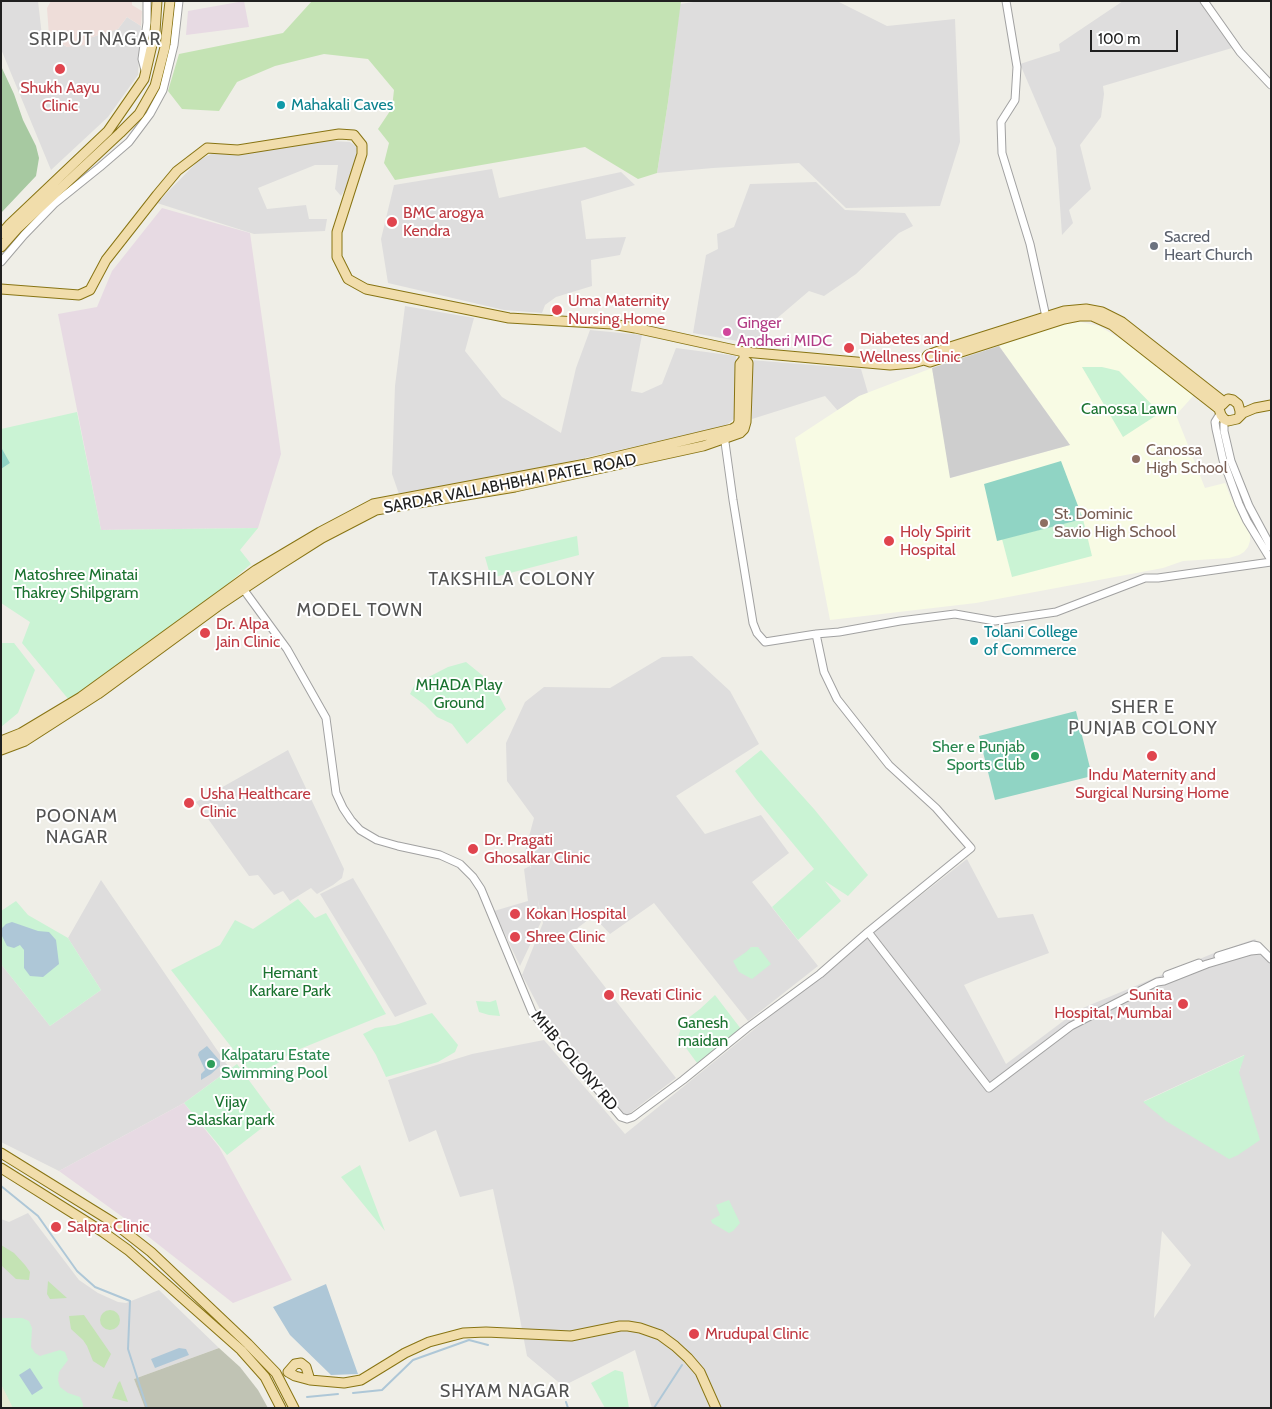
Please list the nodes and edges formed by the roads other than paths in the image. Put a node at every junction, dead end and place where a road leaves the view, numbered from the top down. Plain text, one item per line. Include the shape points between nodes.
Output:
1 (147, 1) edge
2 (157, 1) edge
3 (170, 1) edge
4 (179, 1) edge
5 (1006, 1) edge
6 (1204, 1) edge
7 (146, 73) junction
8 (1271, 84) edge
9 (1, 234) edge
10 (1, 247) edge
11 (1, 262) edge
12 (1, 289) edge
13 (1046, 316) junction
14 (744, 356) junction
15 (924, 360) junction
16 (1271, 406) edge
17 (1226, 408) junction
18 (1255, 408) junction
19 (1240, 416) junction
20 (724, 435) junction
21 (1271, 547) edge
22 (1271, 561) edge
23 (240, 586) junction
24 (816, 634) junction
25 (1, 741) edge
26 (1, 750) edge
27 (868, 932) junction
28 (1271, 958) edge
29 (1, 1153) edge
30 (1, 1168) edge
31 (288, 1372) junction
32 (276, 1373) junction
33 (265, 1376) junction
34 (310, 1380) junction
35 (281, 1408) edge
36 (294, 1408) edge
37 (716, 1408) edge

1 - 7 street via 142,59
2 - 7 main road via 156,32
3 - 10 main road via 165,47 155,86 139,114
4 - 11 street via 174,45 163,90 150,114 128,142 54,204
5 - 13 street via 1017,67 1015,100 1001,122 1002,154 1030,244
6 - 8 street via 1240,52
7 - 9 main road via 108,131
12 - 14 main road via 79,295 90,290 106,260 177,171 207,148 238,150 339,134 354,135 362,145 362,154 337,232 337,257 348,279 366,289 509,318 612,324
13 - 15 main road via 928,355
13 - 17 main road via 1086,308 1112,316
14 - 15 main road via 890,365
14 - 20 main road, SARDAR VALLABHBHAI PATEL ROAD via 748,363 744,430 735,436
15 - 17 main road via 930,362 1064,318 1092,316 1112,325
16 - 18 main road
17 - 18 main road
17 - 19 main road via 1240,411
17 - 19 main road via 1228,421
17 - 21 street via 1224,431 1230,462
17 - 22 street via 1215,422 1223,460 1247,521
18 - 19 main road
20 - 23 main road, SARDAR VALLABHBHAI PATEL ROAD via 703,446 515,487 376,510
20 - 24 street via 752,623 765,642
22 - 24 street via 1145,578 1056,612 995,621 955,614
23 - 25 main road, SARDAR VALLABHBHAI PATEL ROAD via 81,697 21,733
23 - 26 main road, SARDAR VALLABHBHAI PATEL ROAD via 98,694 25,741
23 - 27 street, MHB COLONY RD via 287,649 326,718 336,793 351,820 377,840 440,855 460,864 473,877 481,889 532,1012 621,1117 633,1117 683,1080 820,974
24 - 27 street, MHB COLONY RD via 824,672 837,699 889,765 936,808 971,848
27 - 28 street via 989,1088 1071,1026 1159,981 1250,951 1260,950
29 - 32 main road via 114,1222 152,1252
30 - 33 main road via 128,1250 241,1350
31 - 32 main road
31 - 34 main road
31 - 34 main road via 295,1364 301,1363 306,1367
32 - 33 main road
32 - 36 main road
33 - 35 main road
34 - 37 main road via 331,1383 361,1380 429,1342 463,1334 571,1336 620,1326 660,1335 675,1346 700,1372

